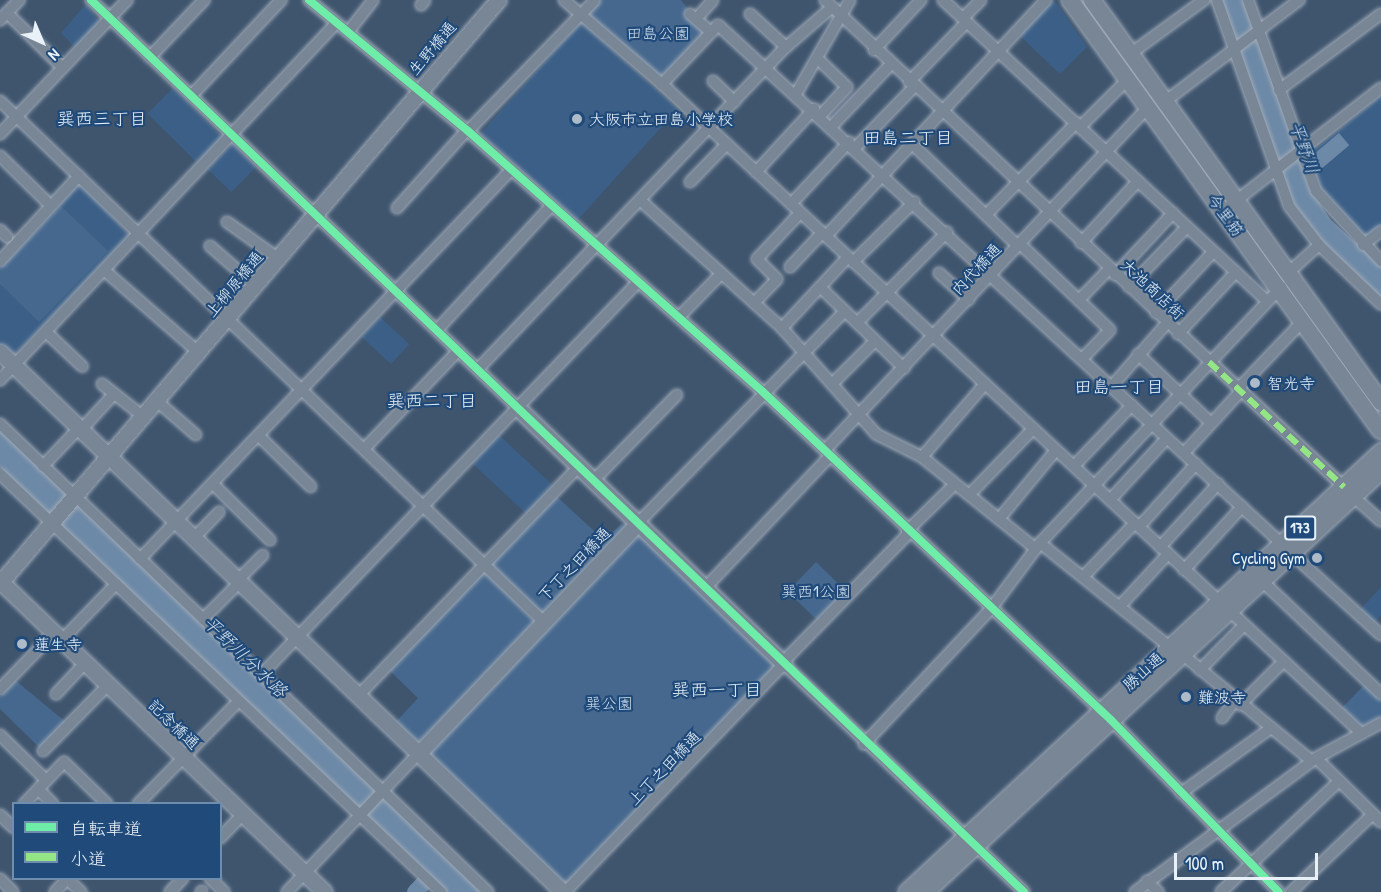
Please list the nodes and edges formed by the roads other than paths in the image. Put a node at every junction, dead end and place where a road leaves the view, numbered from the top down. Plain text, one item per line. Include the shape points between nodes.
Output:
1 (91, 0) edge
2 (127, 0) edge
3 (204, 0) edge
4 (281, 0) edge
5 (309, 0) edge
6 (373, 0) edge
7 (498, 0) edge
8 (564, 0) edge
9 (595, 0) edge
10 (713, 0) edge
11 (850, 0) edge
12 (921, 0) edge
13 (943, 0) edge
14 (981, 0) edge
15 (1046, 0) edge
16 (1070, 0) edge
17 (1204, 0) edge
18 (1217, 0) edge
19 (1248, 0) edge
20 (1299, 0) edge
21 (1095, 1) edge
22 (828, 4) edge
23 (9, 8) edge
24 (750, 14) dead end
25 (1381, 14) edge
26 (580, 16) junction
27 (839, 18) junction
28 (110, 19) junction
29 (965, 20) junction
30 (336, 24) junction
31 (348, 31) junction
32 (1258, 31) junction
33 (711, 32) junction
34 (786, 47) junction
35 (1235, 49) junction
36 (874, 50) junction
37 (998, 51) junction
38 (1130, 54) junction
39 (150, 57) junction
40 (819, 60) junction
41 (890, 65) junction
42 (63, 68) junction
43 (767, 68) junction
44 (1128, 79) junction
45 (713, 81) dead end
46 (662, 84) junction
47 (911, 85) junction
48 (1381, 88) edge
49 (1279, 90) junction
50 (419, 92) junction
51 (796, 94) junction
52 (192, 96) junction
53 (0, 101) edge
54 (735, 102) junction
55 (1156, 105) junction
56 (817, 112) junction
57 (941, 112) junction
58 (16, 117) junction
59 (1078, 125) junction
60 (832, 126) junction
61 (710, 129) junction
62 (468, 131) junction
63 (0, 134) edge
64 (233, 136) junction
65 (727, 144) junction
66 (912, 144) junction
67 (852, 145) junction
68 (1298, 151) junction
69 (1106, 152) junction
70 (0, 156) edge
71 (1276, 168) junction
72 (511, 170) junction
73 (756, 172) junction
74 (883, 174) junction
75 (79, 176) junction
76 (1138, 181) junction
77 (690, 182) dead end
78 (1017, 183) junction
79 (641, 201) junction
80 (914, 202) junction
81 (791, 204) junction
82 (51, 206) junction
83 (551, 206) junction
84 (1228, 206) junction
85 (397, 208) dead end
86 (1048, 212) junction
87 (800, 213) junction
88 (1173, 213) junction
89 (316, 214) junction
90 (986, 215) junction
91 (227, 222) dead end
92 (1187, 226) junction
93 (1381, 231) edge
94 (947, 232) junction
95 (139, 234) junction
96 (824, 234) junction
97 (1081, 243) junction
98 (1019, 245) junction
99 (1319, 245) junction
100 (1363, 245) junction
101 (210, 246) dead end
102 (597, 246) junction
103 (1214, 252) junction
104 (279, 259) junction
105 (851, 260) junction
106 (0, 261) edge
107 (1381, 261) edge
108 (790, 267) dead end
109 (104, 270) junction
110 (1112, 272) junction
111 (1236, 272) junction
112 (939, 273) dead end
113 (722, 274) junction
114 (992, 275) junction
115 (1284, 280) junction
116 (638, 282) junction
117 (256, 286) junction
118 (1128, 287) junction
119 (820, 288) junction
120 (398, 293) junction
121 (887, 293) junction
122 (969, 300) junction
123 (1079, 300) junction
124 (1267, 301) junction
125 (754, 303) junction
126 (1381, 304) edge
127 (844, 311) junction
128 (1156, 313) junction
129 (679, 317) junction
130 (229, 319) junction
131 (1304, 320) junction
132 (857, 323) junction
133 (1167, 323) junction
134 (782, 328) junction
135 (437, 330) junction
136 (46, 332) junction
137 (1178, 334) junction
138 (934, 336) junction
139 (875, 341) junction
140 (458, 351) junction
141 (802, 351) junction
142 (0, 352) edge
143 (199, 353) junction
144 (1138, 354) junction
145 (1083, 358) junction
146 (1209, 362) junction
147 (14, 366) junction
148 (82, 366) dead end
149 (904, 368) junction
150 (478, 369) junction
151 (0, 380) edge
152 (834, 382) junction
153 (102, 384) dead end
154 (986, 384) junction
155 (1112, 386) junction
156 (1239, 390) junction
157 (304, 391) junction
158 (763, 392) junction
159 (1180, 393) junction
160 (114, 394) junction
161 (676, 395) dead end
162 (158, 402) junction
163 (1381, 402) edge
164 (1132, 405) junction
165 (518, 408) junction
166 (861, 413) junction
167 (145, 418) junction
168 (1152, 423) junction
169 (1211, 423) junction
170 (0, 424) edge
171 (80, 429) junction
172 (1033, 429) junction
173 (1381, 431) edge
174 (196, 435) dead end
175 (260, 437) junction
176 (1167, 438) junction
177 (364, 449) junction
178 (1056, 450) junction
179 (1381, 452) edge
180 (828, 453) junction
181 (1184, 453) junction
182 (922, 457) junction
183 (111, 459) junction
184 (1196, 464) junction
185 (43, 466) junction
186 (1074, 466) junction
187 (578, 467) junction
188 (1381, 471) edge
189 (0, 474) edge
190 (593, 481) junction
191 (213, 484) junction
192 (955, 484) junction
193 (1218, 484) junction
194 (1095, 486) junction
195 (311, 487) dead end
196 (1349, 492) junction
197 (969, 495) junction
198 (75, 497) junction
199 (1110, 500) junction
200 (424, 506) junction
201 (1242, 507) junction
202 (219, 512) dead end
203 (999, 519) junction
204 (1381, 521) edge
205 (52, 522) junction
206 (176, 522) junction
207 (638, 523) junction
208 (1137, 525) junction
209 (908, 532) junction
210 (194, 538) junction
211 (270, 540) dead end
212 (1038, 546) junction
213 (1287, 549) junction
214 (1164, 551) junction
215 (262, 555) dead end
216 (140, 559) junction
217 (485, 565) junction
218 (1184, 570) junction
219 (1083, 577) junction
220 (239, 581) junction
221 (1262, 581) junction
222 (0, 582) edge
223 (116, 584) junction
224 (707, 586) junction
225 (1120, 606) junction
226 (1223, 607) junction
227 (990, 610) junction
228 (203, 619) junction
229 (544, 622) junction
230 (1244, 625) junction
231 (1381, 635) edge
232 (58, 637) junction
233 (299, 638) junction
234 (1176, 651) junction
235 (1284, 661) junction
236 (85, 663) junction
237 (784, 663) junction
238 (1200, 670) junction
239 (261, 675) junction
240 (108, 685) junction
241 (0, 689) edge
242 (56, 694) dead end
243 (1381, 694) edge
244 (358, 696) junction
245 (239, 700) junction
246 (1238, 703) junction
247 (1104, 716) junction
248 (1222, 718) dead end
249 (1381, 723) edge
250 (1271, 728) junction
251 (1360, 732) junction
252 (0, 735) edge
253 (864, 744) junction
254 (43, 751) dead end
255 (418, 754) junction
256 (183, 757) junction
257 (1314, 759) junction
258 (46, 780) junction
259 (1339, 781) junction
260 (38, 789) junction
261 (382, 792) junction
262 (1181, 793) junction
263 (26, 802) edge
264 (51, 802) edge
265 (105, 802) edge
266 (140, 802) edge
267 (243, 814) junction
268 (360, 814) junction
269 (1378, 818) edge
270 (1220, 831) junction
271 (222, 836) edge
272 (971, 842) junction
273 (1251, 863) junction
274 (305, 873) junction
275 (0, 879) edge
276 (66, 880) edge
277 (68, 880) edge
278 (182, 880) edge
279 (211, 880) edge
280 (1147, 881) junction
281 (13, 892) edge
282 (55, 892) edge
283 (81, 892) edge
284 (170, 892) edge
285 (224, 892) edge
286 (287, 892) edge
287 (324, 892) edge
288 (441, 892) edge
289 (488, 892) edge
290 (564, 892) edge
291 (907, 892) edge
292 (926, 892) edge
293 (1024, 892) edge
294 (1135, 892) edge
295 (1158, 892) edge
296 (1221, 892) edge
297 (1279, 892) edge
298 (1291, 892) edge

1 - 28 street
2 - 28 street
3 - 39 street
4 - 52 street
5 - 30 street
6 - 31 street
7 - 50 street, 生野橋通
8 - 26 street
9 - 26 street
10 - 33 street via 693,16
11 - 27 street
12 - 36 street
13 - 29 street
14 - 29 street
15 - 37 street
16 - 44 main road, 今里筋
17 - 38 street
18 - 35 street
19 - 32 street
20 - 32 street
21 - 38 main road, 今里筋
22 - 27 street, 大池商店街
22 - 34 street
23 - 42 street
24 - 34 street
25 - 49 street
26 - 46 street
26 - 62 street
27 - 36 street, 大池商店街
27 - 40 street
28 - 39 street
28 - 42 street
29 - 37 street
29 - 47 street
30 - 31 street
30 - 64 street
31 - 50 street
32 - 35 street, 内代橋通
32 - 49 street
33 - 43 street via 717,25
33 - 46 street
34 - 43 street
35 - 55 street, 内代橋通
35 - 71 street
36 - 41 street, 大池商店街
37 - 57 street
37 - 59 street
38 - 55 main road, 今里筋
39 - 52 street
40 - 51 street
40 - 56 street via 847,87
41 - 47 street, 大池商店街
41 - 60 street
42 - 58 street
43 - 51 street
43 - 54 street
44 - 55 main road, 今里筋
44 - 59 street
45 - 54 street
46 - 61 street
47 - 57 street, 大池商店街
47 - 67 street
48 - 68 street
49 - 68 street
50 - 62 street
50 - 89 street, 上柳原橋通
51 - 56 street
52 - 64 street
53 - 58 street
54 - 61 street
55 - 69 street, 内代橋通
55 - 84 main road, 今里筋
56 - 60 street
56 - 73 street
57 - 66 street
57 - 78 street, 大池商店街
58 - 63 street
58 - 75 street
59 - 69 street
59 - 78 street
60 - 67 street
61 - 65 street
61 - 79 street
62 - 72 street
62 - 85 street
64 - 89 street
64 - 95 street
65 - 73 street
65 - 77 street
66 - 74 street
66 - 90 street
67 - 74 street
67 - 81 street
68 - 71 street
68 - 100 street via 1324,203
69 - 76 street
69 - 86 street, 内代橋通
70 - 82 street
71 - 84 street
71 - 99 street via 1289,206
72 - 83 street
72 - 120 street
73 - 81 street
74 - 80 street
74 - 96 street
75 - 82 street
75 - 95 street
76 - 88 street
76 - 97 street
78 - 86 street, 大池商店街
78 - 90 street
79 - 102 street
79 - 113 street
80 - 94 street
80 - 105 street
81 - 87 street
82 - 106 street
83 - 102 street
83 - 135 street
84 - 115 main road, 今里筋
86 - 97 street, 大池商店街
86 - 98 street, 内代橋通
87 - 96 street
87 - 125 street via 757,259 777,279
88 - 92 street
88 - 110 street
89 - 104 street, 上柳原橋通
89 - 120 street
90 - 98 street
91 - 104 street
92 - 103 street
92 - 118 street
93 - 100 street
94 - 114 street
94 - 121 street
95 - 109 street
95 - 130 street
96 - 105 street
96 - 108 street
97 - 110 street, 大池商店街
98 - 114 street, 内代橋通
98 - 123 street
99 - 115 street
99 - 126 street
100 - 107 street
101 - 117 street
102 - 116 street
102 - 150 street
103 - 111 street
103 - 128 street
104 - 117 street, 上柳原橋通
105 - 119 street
105 - 121 street
109 - 136 street
109 - 143 street
110 - 118 street, 大池商店街
110 - 123 street
111 - 124 street
111 - 137 street
112 - 122 street
113 - 125 street
113 - 129 street
114 - 122 street, 内代橋通
114 - 145 street
115 - 124 street
115 - 131 main road, 今里筋
115 - 163 main road, 今里筋
116 - 129 street
116 - 165 street
117 - 130 street, 上柳原橋通
118 - 128 street, 大池商店街
119 - 127 street
119 - 134 street
120 - 135 street
120 - 157 street
121 - 132 street
121 - 138 street
122 - 138 street, 内代橋通
123 - 145 street via 1110,330
124 - 146 street
125 - 134 street
127 - 132 street
127 - 141 street, 下丁之田橋通
128 - 133 street, 大池商店街
129 - 158 street
130 - 143 street, 上柳原橋通
130 - 157 street
131 - 156 street
131 - 173 main road, 今里筋
132 - 139 street
133 - 137 street, 大池商店街
133 - 144 street
134 - 141 street
135 - 140 street
136 - 147 street
136 - 148 street
137 - 146 street, 大池商店街
138 - 149 street, 内代橋通
138 - 154 street
139 - 149 street
139 - 152 street
140 - 150 street
140 - 177 street
141 - 152 street
141 - 158 street, 下丁之田橋通
142 - 147 street
143 - 162 street, 上柳原橋通
144 - 155 street
144 - 159 street
145 - 155 street
146 - 156 street, 大池商店街
146 - 159 street
147 - 151 street
147 - 171 street
149 - 166 street, 内代橋通
150 - 165 street
152 - 166 street
153 - 160 street
154 - 172 street
154 - 182 street
155 - 164 street
156 - 169 street
156 - 196 street, 大池商店街
157 - 175 street
157 - 177 street
158 - 180 street
158 - 207 street, 下丁之田橋通
159 - 168 street
159 - 169 street
160 - 167 street
160 - 171 street
161 - 190 street
162 - 167 street, 上柳原橋通
162 - 174 street
164 - 168 street
164 - 186 street
165 - 187 street
165 - 200 street
166 - 180 street, 内代橋通
166 - 182 street via 887,443
167 - 183 street, 上柳原橋通
168 - 176 street
168 - 194 street
169 - 181 street
170 - 185 street
171 - 183 street
171 - 185 street
172 - 178 street
172 - 197 street
175 - 191 street
175 - 195 street
176 - 181 street
176 - 199 street
177 - 200 street
178 - 186 street
178 - 203 street
179 - 196 main road, 勝山通 / 173
180 - 209 street
180 - 224 street, 内代橋通
181 - 184 street
182 - 192 street
183 - 198 street, 上柳原橋通
183 - 206 street
184 - 193 street
184 - 208 street
185 - 198 street
186 - 194 street
187 - 190 street
187 - 217 street
188 - 196 main road, 勝山通 / 173
189 - 205 street
190 - 207 street
191 - 206 street
191 - 211 street
192 - 197 street
192 - 209 street, 上丁之田橋通
193 - 201 street
193 - 214 street
194 - 199 street
194 - 212 street
196 - 204 street, 大池商店街
196 - 213 main road, 勝山通 / 173
197 - 203 street
198 - 205 street, 上柳原橋通
198 - 216 street
199 - 208 street
200 - 217 street
200 - 233 street
201 - 213 street
201 - 218 street
202 - 210 street
203 - 212 street
205 - 222 street
205 - 223 street
206 - 210 street
206 - 216 street
207 - 224 street
207 - 229 street, 下丁之田橋通
208 - 214 street
208 - 219 street
209 - 227 street
209 - 237 street, 上丁之田橋通
210 - 220 street
212 - 219 street
212 - 227 street
213 - 221 main road, 勝山通 / 173
213 - 226 main road, 勝山通 / 173
213 - 231 street
214 - 218 street
214 - 225 street
215 - 220 street
216 - 228 street
217 - 229 street
217 - 244 street
218 - 226 street
219 - 225 street
220 - 228 street
220 - 233 street
221 - 226 main road, 勝山通 / 173
221 - 243 street
222 - 232 street, 記念橋通
223 - 232 street
223 - 245 street
224 - 237 street
225 - 234 street
226 - 230 street
226 - 234 main road, 勝山通 / 173
227 - 247 street
227 - 253 street
228 - 239 street
229 - 255 street, 下丁之田橋通
230 - 235 street
230 - 238 street
232 - 236 street, 記念橋通
232 - 241 street
233 - 239 street
233 - 244 street
234 - 238 street
234 - 247 main road, 勝山通 / 173
235 - 246 street
235 - 251 street
236 - 240 street, 記念橋通
236 - 242 street
237 - 253 street
237 - 290 street, 上丁之田橋通
238 - 246 street
239 - 261 street
240 - 254 street
240 - 256 street, 記念橋通
244 - 255 street
245 - 256 street
245 - 268 street
246 - 248 street
246 - 250 street
247 - 262 street
247 - 272 main road, 勝山通 / 173
249 - 251 street
250 - 257 street
250 - 262 street
251 - 257 street
252 - 258 street
253 - 272 street
255 - 261 street, 下丁之田橋通
255 - 290 street
256 - 266 street
256 - 267 street, 記念橋通
257 - 259 street
257 - 270 street
258 - 260 street
258 - 265 street via 64,762
259 - 269 street
259 - 273 street
260 - 263 street
260 - 264 street
261 - 268 street, 下丁之田橋通
261 - 289 street
262 - 270 street
267 - 271 street
267 - 274 street, 記念橋通
268 - 274 street
268 - 288 street
269 - 298 street
270 - 273 street
270 - 280 street
272 - 291 main road, 勝山通 / 173
272 - 292 main road, 勝山通 / 173
272 - 293 street
273 - 296 street
273 - 297 street
274 - 286 street
274 - 287 street, 記念橋通
275 - 281 street
276 - 282 street
277 - 283 street
278 - 284 street
279 - 285 street
280 - 294 street
280 - 295 street

